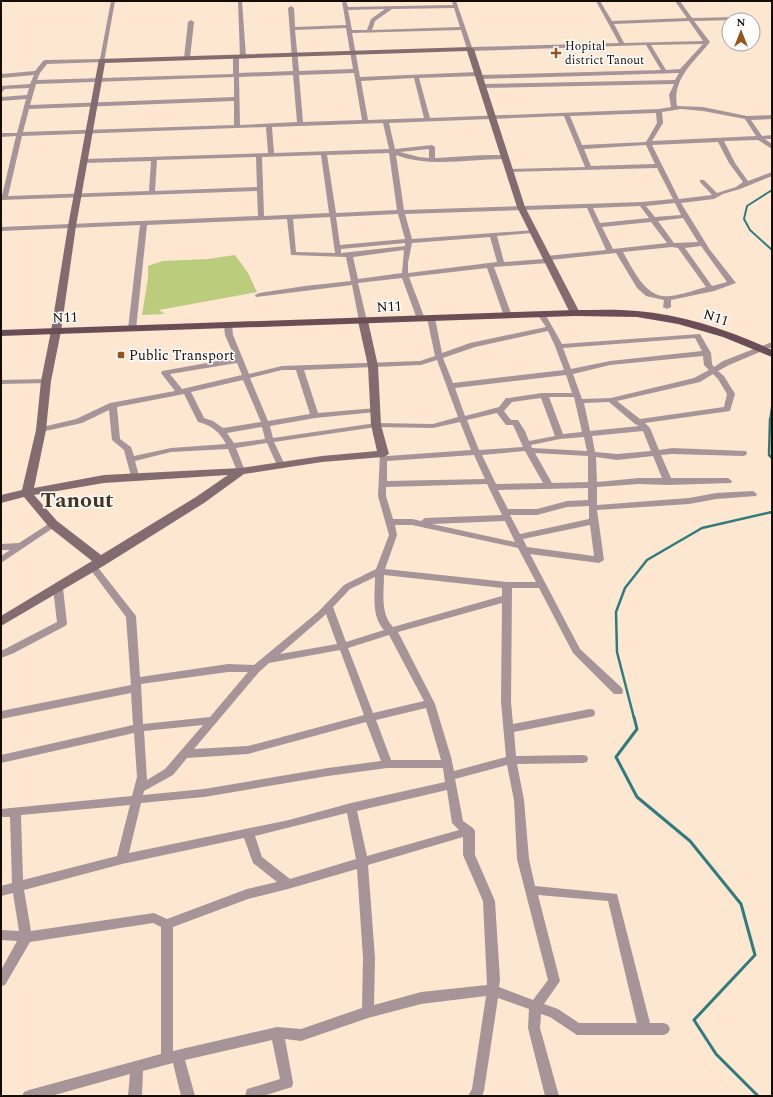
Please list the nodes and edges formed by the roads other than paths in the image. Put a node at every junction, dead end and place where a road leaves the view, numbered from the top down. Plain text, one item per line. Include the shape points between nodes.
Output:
1 (113, 1) edge
2 (240, 1) edge
3 (344, 1) edge
4 (598, 1) edge
5 (677, 1) edge
6 (455, 3) edge
7 (391, 7) junction
8 (291, 8) dead end
9 (346, 9) junction
10 (721, 18) edge
11 (690, 19) junction
12 (191, 22) dead end
13 (610, 23) junction
14 (463, 28) junction
15 (292, 29) junction
16 (349, 29) junction
17 (369, 31) junction
18 (707, 42) junction
19 (622, 44) junction
20 (648, 44) junction
21 (470, 49) junction
22 (353, 54) junction
23 (294, 55) junction
24 (240, 57) junction
25 (187, 58) junction
26 (102, 61) junction
27 (682, 70) junction
28 (356, 71) junction
29 (664, 71) junction
30 (296, 72) junction
31 (37, 73) junction
32 (236, 75) junction
33 (1, 76) edge
34 (416, 76) junction
35 (478, 76) junction
36 (358, 78) junction
37 (99, 79) junction
38 (678, 82) junction
39 (33, 84) junction
40 (482, 86) junction
41 (1, 91) edge
42 (29, 97) junction
43 (1, 99) edge
44 (236, 99) junction
45 (94, 104) junction
46 (27, 107) junction
47 (674, 107) junction
48 (659, 111) junction
49 (566, 114) junction
50 (492, 117) junction
51 (772, 117) edge
52 (747, 118) junction
53 (427, 119) junction
54 (386, 121) junction
55 (365, 122) junction
56 (300, 124) junction
57 (268, 125) junction
58 (237, 126) junction
59 (89, 132) junction
60 (20, 134) junction
61 (1, 135) edge
62 (772, 137) edge
63 (760, 138) junction
64 (720, 140) junction
65 (648, 144) junction
66 (580, 147) junction
67 (772, 147) edge
68 (392, 151) junction
69 (324, 153) junction
70 (271, 154) junction
71 (259, 155) junction
72 (505, 157) junction
73 (154, 159) junction
74 (432, 159) junction
75 (84, 161) junction
76 (659, 166) junction
77 (589, 168) junction
78 (510, 171) junction
79 (772, 174) edge
80 (702, 182) dead end
81 (747, 183) junction
82 (260, 189) junction
83 (152, 192) junction
84 (78, 195) junction
85 (716, 196) junction
86 (3, 198) edge
87 (676, 200) junction
88 (642, 204) junction
89 (589, 206) junction
90 (522, 208) junction
91 (401, 213) junction
92 (332, 215) junction
93 (686, 216) junction
94 (290, 217) junction
95 (261, 218) junction
96 (653, 219) junction
97 (144, 223) junction
98 (598, 225) junction
99 (72, 226) junction
100 (1, 229) edge
101 (533, 231) junction
102 (493, 235) junction
103 (672, 244) junction
104 (702, 244) junction
105 (408, 245) junction
106 (680, 246) junction
107 (337, 248) junction
108 (614, 251) junction
109 (349, 255) junction
110 (338, 256) junction
111 (547, 260) junction
112 (501, 264) junction
113 (490, 266) junction
114 (405, 275) junction
115 (355, 282) junction
116 (711, 289) junction
117 (259, 295) dead end
118 (575, 313) junction
119 (541, 314) junction
120 (508, 316) junction
121 (431, 318) junction
122 (421, 319) junction
123 (363, 321) junction
124 (228, 325) junction
125 (550, 328) junction
126 (132, 329) junction
127 (56, 331) junction
128 (1, 333) edge
129 (772, 344) edge
130 (559, 346) junction
131 (761, 348) junction
132 (707, 353) junction
133 (772, 354) edge
134 (439, 356) junction
135 (240, 360) junction
136 (373, 366) junction
137 (299, 367) junction
138 (714, 370) junction
139 (570, 372) junction
140 (246, 376) junction
141 (46, 381) junction
142 (1, 382) edge
143 (450, 386) junction
144 (183, 391) junction
145 (544, 395) junction
146 (578, 398) junction
147 (611, 400) junction
148 (113, 405) junction
149 (376, 410) junction
150 (499, 410) junction
151 (314, 416) junction
152 (463, 419) junction
153 (638, 422) junction
154 (265, 423) junction
155 (376, 425) junction
156 (646, 428) junction
157 (42, 430) junction
158 (222, 431) junction
159 (586, 435) junction
160 (560, 437) junction
161 (269, 440) junction
162 (232, 446) junction
163 (528, 446) junction
164 (477, 453) junction
165 (656, 453) junction
166 (743, 454) dead end
167 (592, 455) junction
168 (383, 457) junction
169 (131, 459) junction
170 (281, 465) junction
171 (241, 472) junction
172 (135, 476) junction
173 (728, 481) dead end
174 (668, 482) junction
175 (383, 484) junction
176 (492, 484) junction
177 (593, 485) junction
178 (549, 486) junction
179 (27, 493) junction
180 (753, 494) dead end
181 (1, 499) edge
182 (593, 506) junction
183 (507, 515) junction
184 (594, 521) junction
185 (389, 522) junction
186 (412, 522) junction
187 (53, 524) junction
188 (517, 537) junction
189 (23, 546) junction
190 (1, 547) edge
191 (523, 548) junction
192 (1, 560) edge
193 (97, 564) junction
194 (380, 571) junction
195 (507, 585) junction
196 (542, 586) junction
197 (58, 588) junction
198 (507, 598) junction
199 (328, 606) junction
200 (1, 622) edge
201 (391, 631) junction
202 (343, 646) junction
203 (1, 655) edge
204 (266, 661) junction
205 (256, 669) junction
206 (136, 685) junction
207 (618, 691) dead end
208 (430, 704) junction
209 (590, 713) dead end
210 (1, 715) edge
211 (369, 717) junction
212 (214, 720) junction
213 (138, 728) junction
214 (508, 729) junction
215 (185, 754) junction
216 (1, 759) edge
217 (583, 759) dead end
218 (511, 760) junction
219 (387, 764) junction
220 (447, 764) junction
221 (450, 781) junction
222 (139, 788) junction
223 (136, 800) junction
224 (351, 807) junction
225 (15, 812) junction
226 (1, 813) edge
227 (469, 831) junction
228 (248, 832) junction
229 (122, 860) junction
230 (362, 862) junction
231 (288, 884) junction
232 (17, 886) junction
233 (531, 890) junction
234 (1, 891) edge
235 (167, 924) junction
236 (1, 935) edge
237 (26, 936) junction
238 (1, 981) edge
239 (492, 990) junction
240 (535, 1006) junction
241 (368, 1012) junction
242 (645, 1029) junction
243 (664, 1029) dead end
244 (277, 1033) junction
245 (172, 1058) junction
246 (137, 1066) junction
247 (30, 1096) edge
248 (135, 1096) edge
249 (188, 1096) edge
250 (252, 1096) edge
251 (475, 1096) edge
252 (552, 1096) edge

1 - 26 street
2 - 24 street
3 - 9 street
4 - 13 street
5 - 11 street
6 - 7 street
6 - 14 street
7 - 9 street
7 - 17 street via 373,20
8 - 15 street
9 - 16 street
10 - 11 street
11 - 13 street
11 - 18 street
12 - 25 street
13 - 19 street
14 - 17 street
14 - 21 street
15 - 16 street
15 - 23 street
16 - 17 street
16 - 22 street
18 - 20 street
18 - 27 street
19 - 20 street
19 - 21 street
20 - 29 street
21 - 22 street
21 - 35 street
22 - 23 street
22 - 28 street
23 - 24 street
23 - 30 street
24 - 25 street
24 - 32 street
25 - 26 street
26 - 31 street via 45,62
26 - 37 street
27 - 29 street
27 - 38 street
28 - 30 street
28 - 36 street
29 - 35 street
30 - 32 street
30 - 56 street
31 - 33 street
31 - 39 street
32 - 37 street
32 - 44 street
34 - 35 street
34 - 36 street
34 - 53 street
35 - 40 street
36 - 55 street
37 - 39 street
37 - 45 street
38 - 40 street
38 - 47 street via 672,95
39 - 41 street via 3,87
39 - 42 street
40 - 50 street
42 - 43 street
42 - 46 street
44 - 45 street
44 - 58 street
45 - 46 street
45 - 59 street
46 - 60 street
47 - 48 street
47 - 52 street via 719,111
48 - 49 street
48 - 65 street via 660,123
49 - 50 street
49 - 66 street
50 - 53 street
50 - 72 street
51 - 52 street
52 - 63 street
53 - 54 street
54 - 55 street
54 - 68 street
55 - 56 street
56 - 57 street
57 - 58 street
57 - 70 street
58 - 59 street
59 - 60 street
59 - 75 street
60 - 61 street
60 - 86 street
62 - 63 street
63 - 64 street
63 - 67 street
64 - 65 street
64 - 81 street via 732,163
65 - 66 street
65 - 76 street
66 - 77 street
68 - 69 street
68 - 74 street via 404,157
68 - 74 street via 432,147
68 - 91 street
69 - 70 street
69 - 92 street
70 - 71 street
71 - 73 street
71 - 82 street
72 - 74 street
72 - 78 street
73 - 75 street
73 - 83 street
75 - 84 street
76 - 77 street
76 - 87 street
77 - 78 street
78 - 90 street
79 - 81 street
80 - 85 street
81 - 85 street
82 - 83 street
82 - 95 street
83 - 84 street
84 - 86 street
84 - 99 street
85 - 87 street
87 - 88 street
87 - 93 street
88 - 89 street
88 - 96 street
89 - 90 street
89 - 98 street
90 - 91 street
90 - 101 street
91 - 92 street
91 - 105 street
92 - 94 street
92 - 107 street
93 - 96 street
93 - 104 street
94 - 95 street
94 - 110 street via 292,254
95 - 97 street
96 - 98 street
96 - 103 street
97 - 99 street
97 - 126 street
98 - 108 street
99 - 100 street
99 - 127 street
101 - 102 street
101 - 111 street
102 - 105 street
102 - 112 street
103 - 106 street
103 - 108 street
104 - 106 street
104 - 116 street via 732,284
105 - 107 street
105 - 109 street
105 - 114 street
106 - 116 street
107 - 110 street
108 - 111 street
108 - 116 street via 640,286 668,303
109 - 110 street
109 - 115 street
111 - 112 street
111 - 118 street
112 - 113 street
113 - 114 street
113 - 120 street
114 - 115 street
114 - 122 street
115 - 117 street
115 - 123 street
118 - 119 main road, N11
118 - 131 main road, N11 via 645,315 717,331
119 - 120 main road, N11
119 - 125 street
120 - 121 main road, N11
121 - 122 main road, N11
121 - 134 street
122 - 123 main road, N11
123 - 124 main road, N11
123 - 136 street
124 - 126 main road, N11
124 - 135 street via 228,335
125 - 130 street
125 - 134 street via 473,345
126 - 127 main road, N11
127 - 128 main road, N11
127 - 141 street
129 - 131 street
130 - 132 street via 697,336
130 - 139 street
131 - 133 main road, N11
131 - 138 street
132 - 138 street via 708,365
132 - 139 street via 610,363
134 - 136 street via 421,363
134 - 143 street
135 - 140 street
135 - 144 street via 165,372
136 - 137 street
136 - 149 street
137 - 140 street
137 - 151 street
138 - 147 street via 696,380
138 - 153 street via 731,394 727,409
139 - 143 street
139 - 146 street
140 - 144 street
140 - 154 street
141 - 142 street
141 - 157 street
143 - 152 street
144 - 148 street
144 - 158 street via 201,420 208,421
145 - 146 street
145 - 150 street via 509,400
145 - 160 street
146 - 147 street
146 - 159 street
147 - 153 street
148 - 157 street via 79,421
148 - 169 street via 116,440 128,450
149 - 151 street
149 - 155 street
150 - 152 street
150 - 163 street via 509,422 515,422
151 - 154 street
152 - 155 street via 433,426
152 - 164 street
153 - 156 street
154 - 158 street
154 - 161 street
155 - 161 street
155 - 168 street
156 - 159 street
156 - 165 street
157 - 179 street
158 - 162 street
159 - 160 street
159 - 167 street
160 - 163 street
161 - 162 street
161 - 170 street
162 - 169 street via 171,450
162 - 171 street
163 - 164 street
163 - 167 street via 545,452
163 - 178 street
164 - 168 street
164 - 176 street
165 - 166 street via 672,451
165 - 167 street via 617,457
165 - 174 street
167 - 177 street
168 - 170 street via 322,459
168 - 175 street
169 - 172 street
170 - 171 street
171 - 172 street
171 - 193 street
172 - 179 street via 51,487
173 - 174 street
174 - 177 street via 638,481
175 - 176 street
175 - 185 street via 382,496
176 - 178 street
176 - 183 street
177 - 178 street
177 - 182 street
179 - 181 street
179 - 187 street
180 - 182 street via 716,496 689,502
182 - 183 street via 567,504 537,512
182 - 184 street
183 - 186 street
183 - 188 street
184 - 188 street
184 - 191 street via 599,560
185 - 186 street
185 - 194 street via 392,535
186 - 191 street
187 - 189 street
187 - 193 street
188 - 191 street
189 - 190 street
189 - 192 street
191 - 196 street
193 - 197 street
193 - 206 street via 131,616
194 - 195 street
194 - 199 street via 347,587
194 - 201 street via 379,606 383,623
195 - 196 street
195 - 198 street
196 - 207 street via 576,650
197 - 200 street
197 - 203 street via 62,624
198 - 201 street
198 - 214 street
199 - 202 street
199 - 204 street
201 - 202 street
201 - 208 street
202 - 204 street
202 - 211 street
204 - 205 street
205 - 206 street via 228,668
205 - 212 street
206 - 210 street
206 - 213 street
208 - 211 street
208 - 220 street
209 - 214 street
211 - 215 street via 248,750
211 - 219 street
212 - 213 street
212 - 215 street
213 - 216 street
213 - 222 street via 142,778
214 - 218 street
215 - 222 street via 169,772
217 - 218 street
218 - 221 street
218 - 233 street via 519,800 523,859
219 - 220 street
219 - 223 street via 204,793
220 - 221 street
221 - 224 street
221 - 227 street via 458,823
222 - 223 street
223 - 225 street
223 - 229 street
224 - 228 street
224 - 230 street
225 - 226 street
225 - 232 street
227 - 230 street
227 - 239 street via 470,854 488,901 494,980
228 - 229 street
228 - 231 street via 256,860
229 - 232 street
230 - 231 street
230 - 241 street via 369,958
231 - 235 street via 247,894
232 - 234 street
232 - 237 street via 20,915
233 - 240 street via 554,982
233 - 242 street via 613,897
235 - 237 street via 154,918
235 - 245 street
236 - 237 street
237 - 238 street
239 - 240 street
239 - 241 street via 421,998
239 - 251 street via 478,1090
240 - 242 street via 554,1013 577,1029
240 - 252 street via 534,1028
241 - 244 street via 301,1035
242 - 243 street
244 - 245 street
244 - 250 street via 287,1083 252,1093
245 - 246 street
245 - 249 street
246 - 247 street
246 - 248 street

